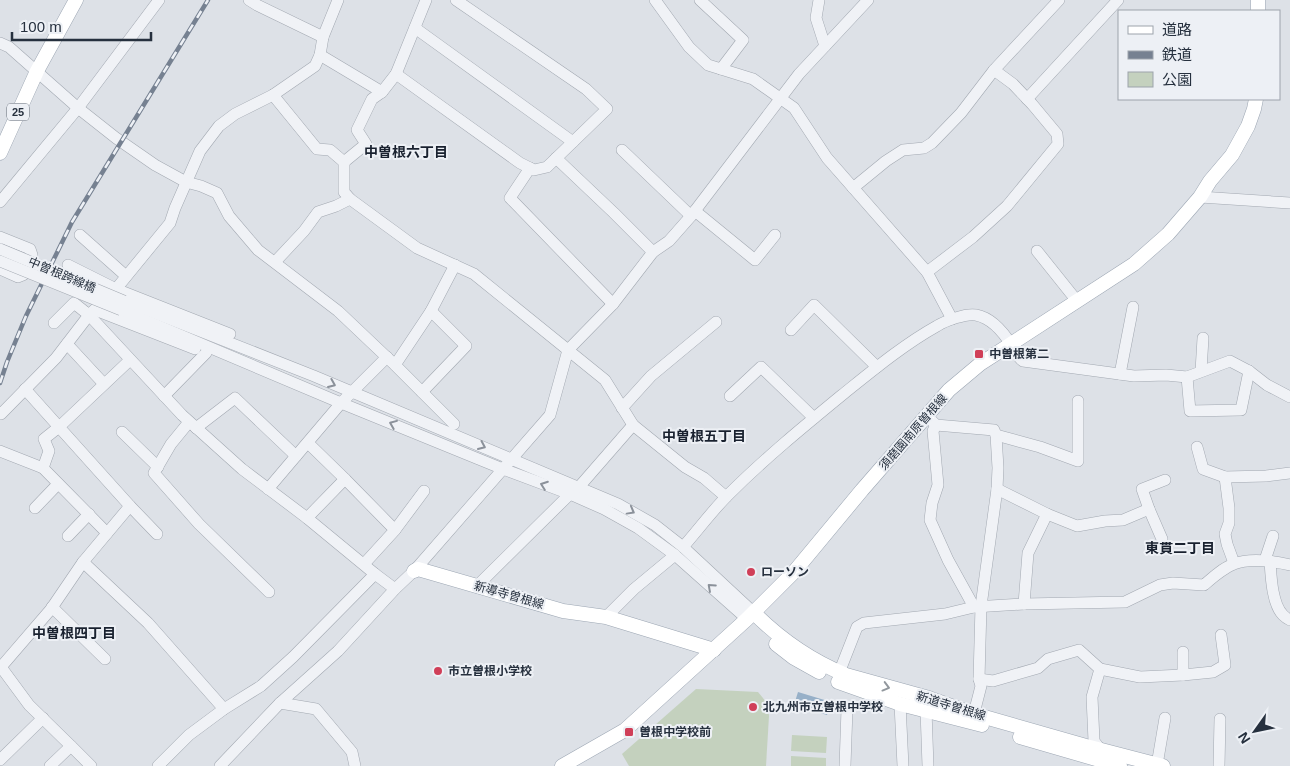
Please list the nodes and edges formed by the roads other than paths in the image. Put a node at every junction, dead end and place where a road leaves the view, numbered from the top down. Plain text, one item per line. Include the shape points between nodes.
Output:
1 (76, 0) edge
2 (159, 0) edge
3 (249, 0) edge
4 (338, 0) edge
5 (426, 0) edge
6 (456, 0) edge
7 (655, 0) edge
8 (700, 0) edge
9 (819, 0) edge
10 (868, 0) edge
11 (1059, 0) edge
12 (1118, 0) edge
13 (415, 28) junction
14 (323, 37) junction
15 (0, 44) edge
16 (825, 46) junction
17 (320, 55) junction
18 (721, 69) junction
19 (994, 70) junction
20 (36, 71) junction
21 (396, 74) junction
22 (382, 92) junction
23 (272, 95) junction
24 (782, 98) junction
25 (1027, 99) junction
26 (1256, 100) edge
27 (78, 108) junction
28 (573, 142) junction
29 (622, 150) dead end
30 (0, 153) edge
31 (556, 158) junction
32 (344, 162) junction
33 (530, 168) junction
34 (186, 182) junction
35 (853, 188) junction
36 (1200, 197) junction
37 (350, 199) junction
38 (0, 202) edge
39 (1290, 202) edge
40 (693, 213) junction
41 (80, 235) dead end
42 (775, 236) dead end
43 (0, 237) edge
44 (0, 249) edge
45 (1037, 251) dead end
46 (652, 252) junction
47 (0, 261) edge
48 (275, 262) junction
49 (68, 265) dead end
50 (455, 265) junction
51 (0, 269) edge
52 (926, 272) junction
53 (126, 276) junction
54 (116, 288) junction
55 (1077, 301) junction
56 (613, 304) junction
57 (123, 305) junction
58 (1133, 307) dead end
59 (431, 311) junction
60 (92, 313) junction
61 (952, 318) junction
62 (716, 322) dead end
63 (54, 324) dead end
64 (791, 330) dead end
65 (1203, 338) dead end
66 (67, 344) junction
67 (1011, 344) junction
68 (568, 350) junction
69 (206, 353) junction
70 (130, 360) junction
71 (391, 361) junction
72 (878, 366) junction
73 (1201, 371) junction
74 (1249, 371) junction
75 (1120, 374) junction
76 (314, 376) junction
77 (1187, 377) junction
78 (104, 384) junction
79 (303, 386) junction
80 (26, 390) junction
81 (422, 392) junction
82 (352, 393) junction
83 (164, 396) junction
84 (730, 396) dead end
85 (1290, 397) edge
86 (1078, 401) dead end
87 (341, 403) junction
88 (622, 408) junction
89 (1, 414) edge
90 (814, 418) junction
91 (931, 420) junction
92 (454, 424) dead end
93 (193, 425) junction
94 (633, 425) junction
95 (59, 427) junction
96 (122, 432) dead end
97 (996, 435) junction
98 (308, 443) junction
99 (1197, 447) dead end
100 (0, 451) edge
101 (296, 456) junction
102 (511, 459) junction
103 (158, 467) junction
104 (43, 468) junction
105 (503, 470) junction
106 (1290, 473) edge
107 (1225, 477) junction
108 (345, 479) junction
109 (1165, 480) dead end
110 (58, 484) junction
111 (268, 489) junction
112 (997, 489) junction
113 (574, 490) junction
114 (424, 491) dead end
115 (726, 497) junction
116 (130, 506) junction
117 (35, 508) dead end
118 (1149, 508) junction
119 (88, 514) junction
120 (1046, 514) junction
121 (307, 518) junction
122 (395, 530) junction
123 (107, 533) junction
124 (157, 534) dead end
125 (68, 536) dead end
126 (1274, 536) dead end
127 (1162, 539) dead end
128 (679, 551) junction
129 (1267, 561) junction
130 (83, 562) junction
131 (364, 564) junction
132 (1234, 564) junction
133 (1290, 565) edge
134 (414, 571) junction
135 (375, 574) junction
136 (477, 586) junction
137 (395, 589) junction
138 (269, 592) dead end
139 (1024, 604) junction
140 (52, 607) junction
141 (978, 607) junction
142 (751, 616) junction
143 (606, 617) junction
144 (1290, 620) edge
145 (1221, 635) dead end
146 (714, 650) junction
147 (1183, 652) dead end
148 (105, 659) dead end
149 (1100, 669) junction
150 (839, 673) junction
151 (1183, 675) junction
152 (979, 679) junction
153 (280, 703) junction
154 (900, 704) junction
155 (927, 704) junction
156 (224, 709) junction
157 (847, 709) dead end
158 (43, 718) junction
159 (973, 718) junction
160 (1165, 718) dead end
161 (1220, 719) dead end
162 (71, 746) junction
163 (1101, 750) junction
164 (0, 760) edge
165 (1113, 765) edge
166 (1160, 765) edge
167 (50, 766) edge
168 (91, 766) edge
169 (158, 766) edge
170 (220, 766) edge
171 (355, 766) edge
172 (562, 766) edge
173 (845, 766) edge
174 (902, 766) edge
175 (928, 766) edge
176 (1219, 766) edge

1 - 20 main road, 25
2 - 27 street
3 - 14 street
4 - 14 street
5 - 13 street
6 - 28 street via 586,89 607,109
7 - 18 street via 689,47 708,65
8 - 18 street via 743,40
9 - 16 street via 816,18
10 - 16 street
11 - 19 street
12 - 25 street
13 - 21 street
13 - 28 street
14 - 17 street
15 - 20 street via 9,46
16 - 24 street
17 - 22 street
17 - 23 street via 315,66
18 - 24 street via 753,79
19 - 25 street
19 - 35 street via 961,113 932,143 924,148 903,150
20 - 27 street
20 - 30 main road, 25
21 - 22 street
21 - 33 street
22 - 32 street via 372,99 358,130 366,144
23 - 32 street via 317,148 330,150
23 - 34 street via 219,126 200,151
24 - 35 street via 794,108
24 - 40 street
25 - 52 street via 1057,134 1058,144 1007,206 973,237
26 - 36 main road, 須磨園南原曽根線 via 1248,126 1232,155
27 - 34 street via 155,165
27 - 38 street
28 - 31 street
29 - 40 street
31 - 33 street via 547,167
31 - 46 street
32 - 37 street via 344,192
33 - 56 street via 510,198
34 - 48 street via 217,193 233,222 258,250
34 - 53 street via 170,223
35 - 52 street
36 - 39 street
36 - 55 main road, 須磨園南原曽根線 via 1168,234 1134,264
37 - 48 street via 318,212
37 - 50 street via 417,248
40 - 42 street via 755,260
40 - 46 street via 669,241
41 - 53 street
43 - 51 street via 30,249 32,255 23,276
44 - 57 street, 中曽根跨線橋, bridge
45 - 55 street
46 - 56 street
47 - 57 street, 中曽根跨線橋, bridge
48 - 71 street via 338,311
49 - 54 street
50 - 59 street
50 - 68 street via 474,274
52 - 61 street
53 - 54 street
54 - 60 street
54 - 76 street via 296,361
55 - 67 main road, 須磨園南原曽根線
56 - 68 street
57 - 76 street
57 - 79 street
58 - 75 street
59 - 71 street
59 - 81 street via 466,346
60 - 63 street via 74,303
60 - 66 street
60 - 69 street
60 - 70 street
61 - 67 street via 972,314 983,317 994,323
61 - 72 street
62 - 88 street via 651,376
64 - 72 street via 814,305
65 - 73 street
66 - 78 street
66 - 80 street
67 - 75 street via 1023,361
67 - 91 main road, 須磨園南原曽根線 via 949,390
68 - 88 street via 605,380
68 - 102 street via 550,415
69 - 79 street via 252,373
69 - 83 street
70 - 78 street
70 - 83 street
71 - 81 street
71 - 82 street
72 - 90 street
73 - 74 street via 1230,362
73 - 77 street
74 - 77 street via 1241,410 1190,411
74 - 85 street
75 - 77 street
76 -> 82 street
78 - 95 street
79 - 87 street
80 - 89 street
80 - 95 street
81 - 92 street
82 - 87 street
82 -> 102 street
83 - 93 street
84 - 90 street via 762,366
86 - 97 street via 1078,461
87 - 98 street
105 -> 87 street
88 - 94 street
90 - 115 street
91 - 97 street via 994,430
91 - 141 street via 938,485 930,520 948,560
91 - 142 main road, 須磨園南原曽根線 via 862,490 794,572
93 - 101 street via 234,398
93 - 103 street via 172,444
93 - 111 street
94 - 113 street
94 - 115 street
95 - 104 street via 44,439 49,451
95 - 116 street
96 - 103 street
97 - 112 street
98 - 101 street
98 - 108 street
99 - 107 street via 1203,469
100 - 104 street
101 - 111 street
102 - 105 street
102 - 113 street
103 - 138 street via 154,473 199,524
104 - 110 street
113 -> 105 street
105 - 134 street
106 - 107 street
107 - 132 street via 1229,508 1225,534
108 - 121 street
108 - 122 street
109 - 118 street via 1142,489
110 - 117 street
110 - 119 street
111 - 121 street
112 - 120 street
112 - 141 street
113 - 128 street
113 - 136 street
114 - 122 street
115 - 128 street
116 - 123 street
116 - 124 street
118 - 120 street via 1123,520 1078,526
118 - 127 street
119 - 123 street
119 - 125 street
120 - 139 street via 1028,553
121 - 131 street
122 - 131 street
123 - 130 street
126 - 129 street
128 - 142 street
128 - 143 street
129 - 132 street
129 - 133 street
129 - 144 street via 1277,606
130 - 140 street
130 - 156 street via 148,623
131 - 135 street
132 - 139 street via 1204,585 1173,583 1125,602
134 - 136 main road, 新導寺曽根線 via 418,569
134 - 137 street
135 - 137 street
135 - 156 street via 261,686
136 - 143 main road, 新導寺曽根線 via 563,611
137 - 153 street via 338,651
139 - 141 street
140 - 148 street
140 - 158 street via 1,667 29,705
141 - 150 street via 864,623 857,627
141 - 152 street
142 - 146 main road, 須磨園南原曽根線
142 - 150 main road, 新道寺曽根線
142 - 154 main road, 新道寺曽根線 via 794,658 810,668 835,681
143 - 146 main road
145 - 151 street via 1225,665 1213,672
146 - 172 main road, 須磨園南原曽根線 via 625,730
147 - 151 street
149 - 151 street via 1140,677
149 - 152 street via 1079,650 1048,659 1038,668 993,681
149 - 163 street via 1092,697 1094,741
150 -> 155 main road, 新道寺曽根線
152 - 159 street
153 - 170 street
153 - 171 street via 316,709 352,752
154 - 155 main road, 新道寺曽根線
154 - 174 street
155 - 159 main road, 新道寺曽根線
155 - 175 street
156 - 169 street via 189,735
157 - 173 street
158 - 162 street
158 - 164 street
159 - 163 main road, 新道寺曽根線
159 - 165 main road, 新道寺曽根線
160 - 166 street
161 - 176 street
162 - 167 street
162 - 168 street
163 - 165 street
163 - 166 main road, 新道寺曽根線

